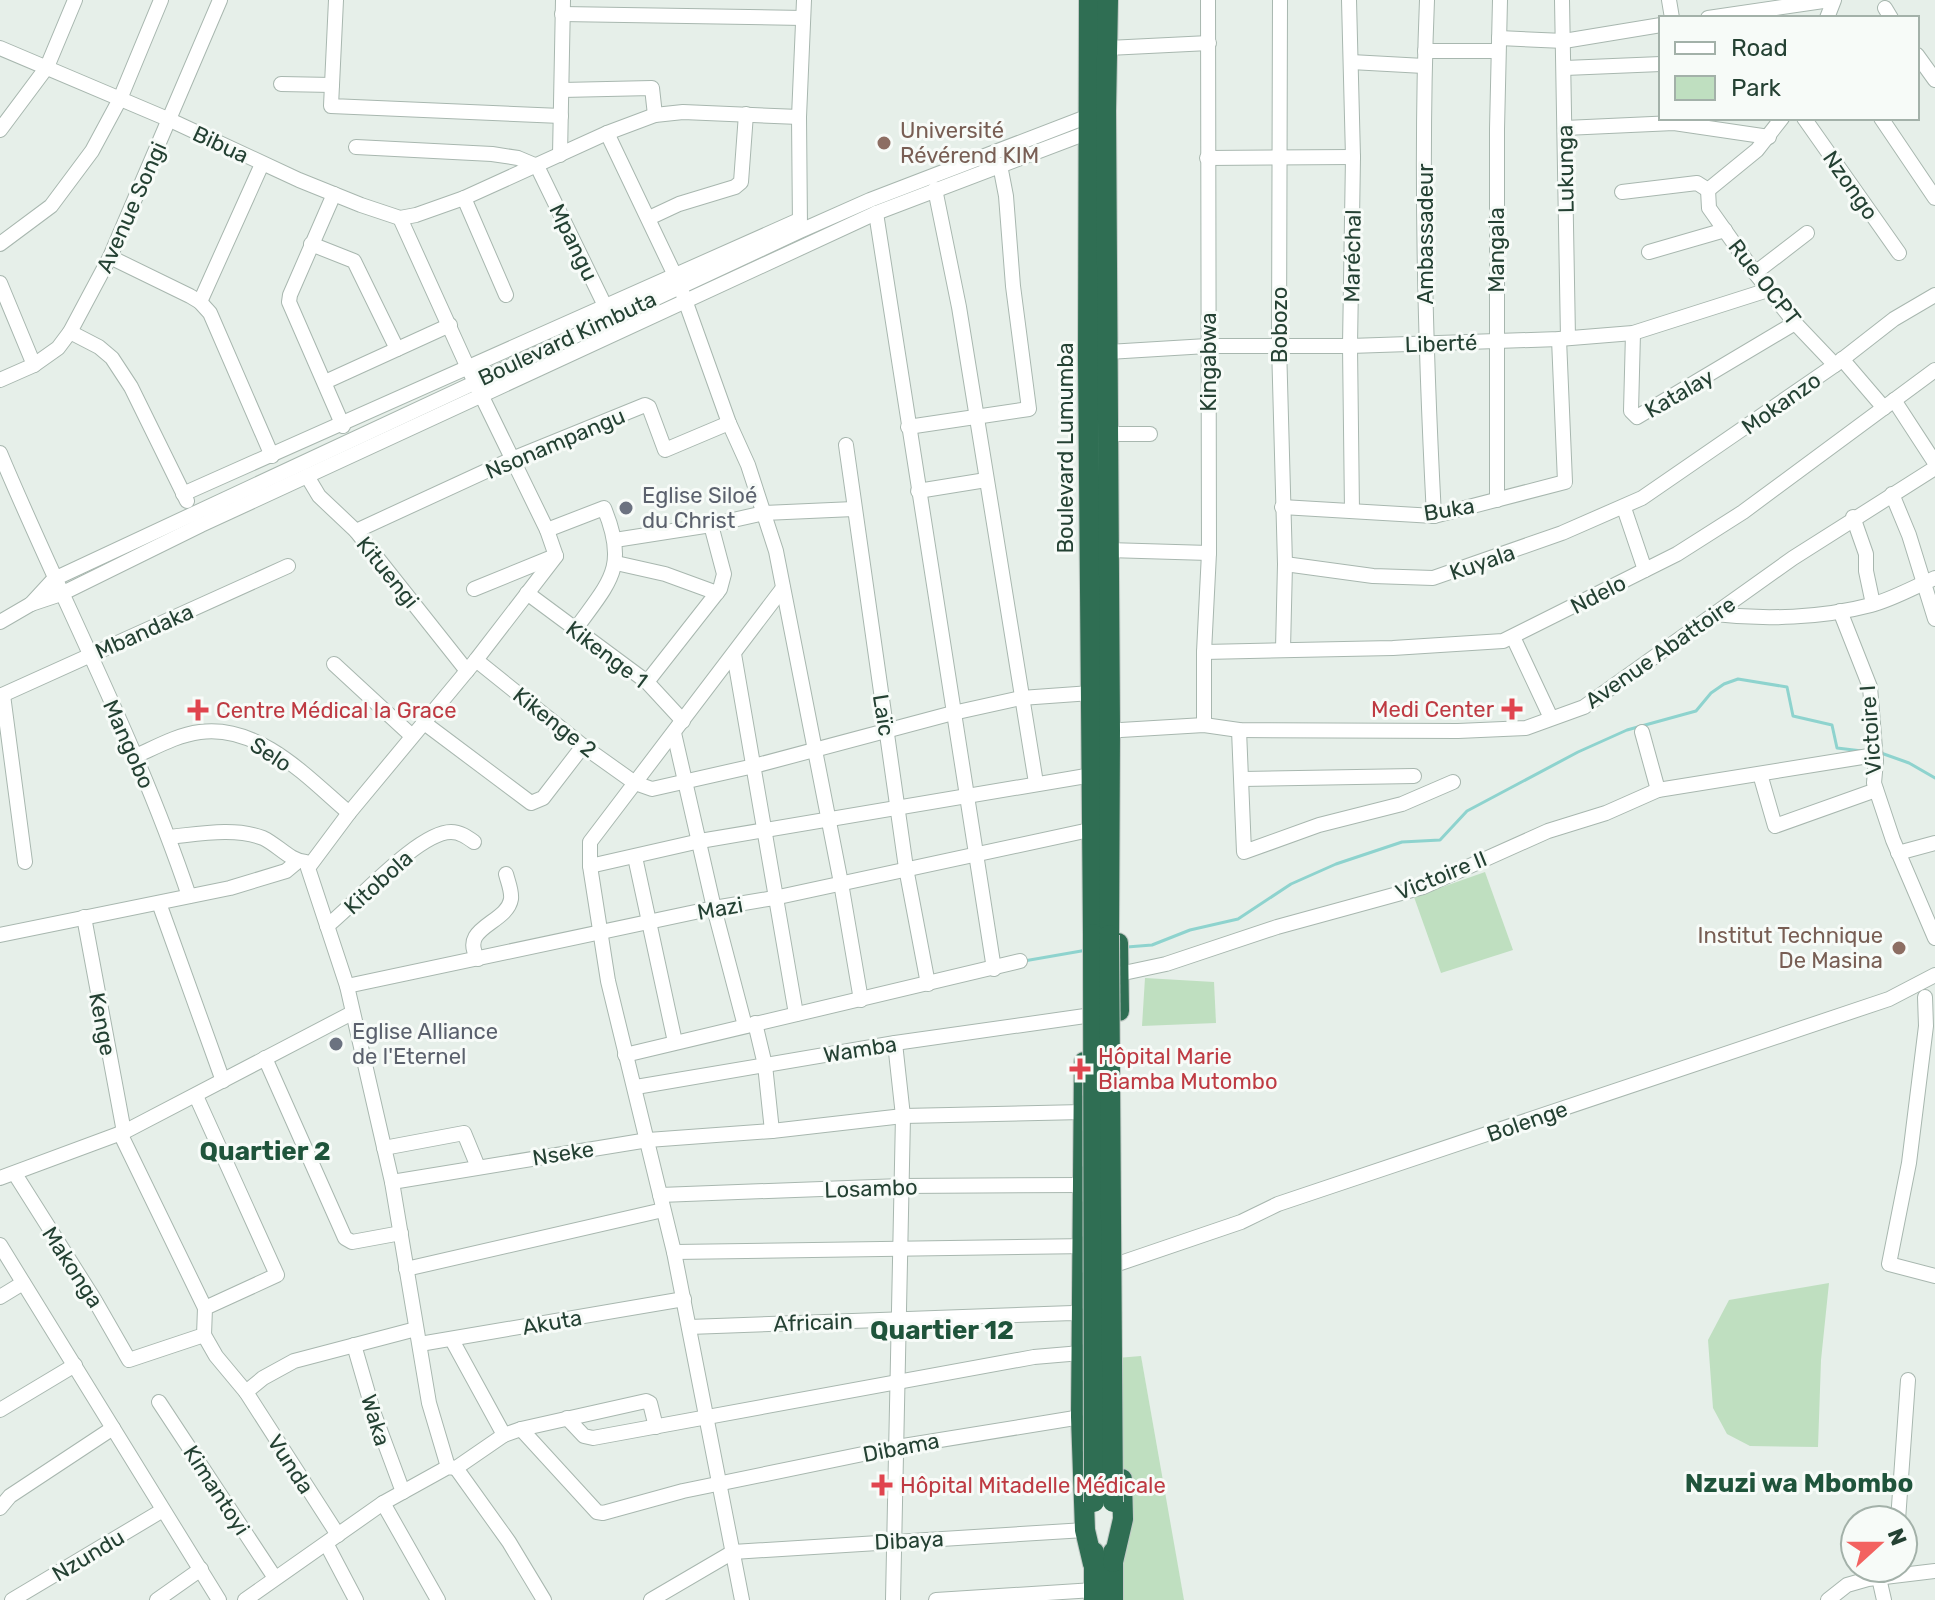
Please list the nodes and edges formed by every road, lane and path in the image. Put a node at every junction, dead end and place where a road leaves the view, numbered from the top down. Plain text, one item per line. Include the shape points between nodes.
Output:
1 (75, 0) edge
2 (161, 0) edge
3 (220, 0) edge
4 (336, 0) edge
5 (804, 0) edge
6 (1089, 0) edge
7 (1108, 0) edge
8 (1208, 0) edge
9 (1280, 0) edge
10 (1349, 0) edge
11 (1427, 0) edge
12 (1500, 0) edge
13 (1562, 0) edge
14 (1832, 0) edge
15 (1806, 2) edge
16 (562, 7) edge
17 (1738, 7) edge
18 (1713, 16) edge
19 (803, 18) junction
20 (1659, 25) edge
21 (1564, 41) junction
22 (1209, 43) junction
23 (1499, 44) junction
24 (0, 48) edge
25 (1108, 48) junction
26 (1919, 58) edge
27 (1424, 59) junction
28 (1351, 62) junction
29 (1659, 64) edge
30 (47, 67) junction
31 (1565, 68) junction
32 (1935, 80) edge
33 (281, 84) dead end
34 (332, 85) junction
35 (562, 90) junction
36 (120, 99) junction
37 (746, 114) junction
38 (655, 115) junction
39 (561, 116) junction
40 (799, 117) junction
41 (170, 120) junction
42 (1781, 120) edge
43 (1805, 120) edge
44 (1882, 120) edge
45 (1097, 121) junction
46 (1565, 128) junction
47 (0, 130) edge
48 (607, 133) junction
49 (1769, 137) junction
50 (356, 147) dead end
51 (560, 155) junction
52 (1353, 157) junction
53 (1207, 158) junction
54 (1280, 158) junction
55 (262, 164) junction
56 (1000, 165) junction
57 (537, 166) junction
58 (935, 189) junction
59 (1708, 190) junction
60 (1622, 192) dead end
61 (334, 194) junction
62 (464, 198) junction
63 (1935, 198) edge
64 (876, 213) junction
65 (400, 218) junction
66 (649, 218) junction
67 (1725, 230) junction
68 (802, 232) junction
69 (1807, 233) dead end
70 (0, 244) edge
71 (311, 244) junction
72 (1649, 252) dead end
73 (1899, 253) dead end
74 (110, 257) junction
75 (1755, 273) junction
76 (0, 283) edge
77 (680, 289) junction
78 (1768, 290) junction
79 (506, 295) dead end
80 (1935, 295) edge
81 (200, 302) junction
82 (608, 312) junction
83 (1795, 323) junction
84 (450, 325) junction
85 (70, 332) junction
86 (1633, 333) junction
87 (1563, 338) junction
88 (1496, 341) junction
89 (1425, 343) junction
90 (1279, 345) junction
91 (1207, 346) junction
92 (1350, 346) junction
93 (397, 349) junction
94 (1108, 352) junction
95 (1839, 362) junction
96 (34, 365) junction
97 (1935, 370) edge
98 (471, 374) junction
99 (0, 380) edge
100 (325, 382) junction
101 (482, 395) junction
102 (1889, 404) junction
103 (978, 417) junction
104 (729, 423) junction
105 (343, 426) junction
106 (908, 427) junction
107 (1108, 434) junction
108 (1150, 434) dead end
109 (846, 445) dead end
110 (0, 453) edge
111 (272, 456) junction
112 (512, 459) junction
113 (1935, 466) edge
114 (307, 476) junction
115 (986, 480) junction
116 (1565, 482) joint
117 (918, 491) junction
118 (183, 494) junction
119 (1892, 494) junction
120 (1497, 500) junction
121 (1282, 507) junction
122 (1624, 508) junction
123 (854, 509) junction
124 (1352, 511) junction
125 (764, 513) junction
126 (1434, 516) junction
127 (1853, 517) junction
128 (197, 518) junction
129 (711, 525) junction
130 (547, 530) junction
131 (356, 531) junction
132 (615, 540) junction
133 (1108, 550) junction
134 (1209, 553) junction
135 (556, 556) junction
136 (616, 563) junction
137 (1285, 564) junction
138 (288, 566) dead end
139 (1645, 570) junction
140 (54, 579) junction
141 (1930, 581) edge
142 (783, 588) junction
143 (474, 589) dead end
144 (527, 593) junction
145 (717, 593) junction
146 (61, 594) junction
147 (31, 604) junction
148 (1873, 604) junction
149 (1840, 611) junction
150 (1715, 614) junction
151 (1935, 619) edge
152 (0, 622) edge
153 (575, 630) junction
154 (1513, 637) junction
155 (1283, 649) junction
156 (1204, 652) junction
157 (734, 654) junction
158 (89, 656) junction
159 (334, 664) dead end
160 (472, 666) junction
161 (647, 682) junction
162 (1091, 693) junction
163 (2, 695) edge
164 (1021, 698) junction
165 (953, 713) junction
166 (1551, 718) junction
167 (423, 722) junction
168 (1204, 725) junction
169 (679, 727) junction
170 (1239, 730) junction
171 (886, 731) junction
172 (1101, 731) junction
173 (1642, 732) dead end
174 (412, 736) junction
175 (583, 746) junction
176 (814, 750) junction
177 (1875, 755) junction
178 (136, 756) junction
179 (754, 766) junction
180 (1760, 774) junction
181 (1092, 775) junction
182 (1414, 776) dead end
183 (1242, 779) junction
184 (1453, 782) dead end
185 (635, 783) junction
186 (687, 783) junction
187 (1036, 783) junction
188 (1658, 790) junction
189 (1876, 790) junction
190 (966, 795) junction
191 (899, 808) junction
192 (349, 813) junction
193 (828, 821) junction
194 (1094, 829) junction
195 (764, 831) junction
196 (169, 837) junction
197 (700, 841) junction
198 (474, 842) dead end
199 (1935, 843) edge
200 (1898, 853) junction
201 (975, 855) junction
202 (635, 857) junction
203 (25, 862) dead end
204 (305, 862) junction
205 (590, 866) junction
206 (906, 868) junction
207 (506, 874) dead end
208 (841, 883) junction
209 (1101, 895) junction
210 (189, 896) junction
211 (774, 898) junction
212 (159, 903) junction
213 (714, 908) junction
214 (84, 917) junction
215 (649, 922) junction
216 (327, 926) junction
217 (602, 932) junction
218 (0, 935) edge
219 (1935, 938) edge
220 (1104, 948) junction
221 (478, 959) junction
222 (1020, 961) dead end
223 (994, 969) junction
224 (1935, 975) edge
225 (928, 984) junction
226 (347, 986) junction
227 (1930, 997) edge
228 (1889, 999) junction
229 (861, 1000) junction
230 (352, 1013) junction
231 (796, 1014) junction
232 (1085, 1016) junction
233 (750, 1024) junction
234 (675, 1042) junction
235 (895, 1043) junction
236 (625, 1055) junction
237 (265, 1058) junction
238 (765, 1065) junction
239 (223, 1081) junction
240 (636, 1087) junction
241 (196, 1096) junction
242 (1083, 1112) junction
243 (903, 1116) junction
244 (772, 1131) junction
245 (122, 1133) junction
246 (648, 1140) junction
247 (384, 1148) junction
248 (478, 1167) junction
249 (7, 1176) edge
250 (392, 1182) junction
251 (1083, 1185) junction
252 (901, 1186) junction
253 (662, 1202) junction
254 (401, 1233) junction
255 (1118, 1244) junction
256 (0, 1245) edge
257 (1082, 1246) junction
258 (899, 1250) junction
259 (674, 1252) junction
260 (1118, 1266) junction
261 (406, 1269) junction
262 (1082, 1275) junction
263 (1935, 1276) edge
264 (23, 1283) junction
265 (0, 1297) edge
266 (684, 1299) junction
267 (205, 1308) junction
268 (1081, 1314) junction
269 (1118, 1317) junction
270 (898, 1318) junction
271 (689, 1327) junction
272 (204, 1335) junction
273 (418, 1336) junction
274 (452, 1340) junction
275 (354, 1345) junction
276 (1081, 1353) junction
277 (75, 1365) junction
278 (1908, 1380) dead end
279 (898, 1381) junction
280 (246, 1392) junction
281 (159, 1402) dead end
282 (0, 1410) edge
283 (705, 1417) junction
284 (1081, 1417) junction
285 (567, 1418) junction
286 (656, 1427) junction
287 (113, 1428) junction
288 (521, 1429) junction
289 (504, 1435) junction
290 (897, 1447) junction
291 (452, 1467) junction
292 (721, 1483) junction
293 (403, 1492) junction
294 (383, 1503) junction
295 (1899, 1504) edge
296 (0, 1508) edge
297 (163, 1510) junction
298 (1085, 1530) junction
299 (332, 1540) junction
300 (896, 1540) junction
301 (733, 1552) junction
302 (1103, 1563) junction
303 (201, 1569) junction
304 (275, 1578) junction
305 (1851, 1584) edge
306 (1094, 1595) edge
307 (12, 1600) edge
308 (157, 1600) edge
309 (219, 1600) edge
310 (245, 1600) edge
311 (356, 1600) edge
312 (438, 1600) edge
313 (544, 1600) edge
314 (651, 1600) edge
315 (742, 1600) edge
316 (893, 1600) edge
317 (936, 1600) edge
318 (1113, 1600) edge
319 (1828, 1600) edge

1 - 30 street
2 - 36 street
3 - 41 street, Avenue Songi
4 - 34 street
5 - 19 street
6 - 45 highway, Boulevard Lumumba
7 - 25 highway, Boulevard Lumumba
8 - 22 street, Kingabwa
9 - 54 street, Bobozo
10 - 28 street, Maréchal
11 - 27 street, Ambassadeur
12 - 23 street, Mangala
13 - 21 street, Lukunga
14 - 15 street
15 - 17 street
16 - 19 street
16 - 35 street
17 - 18 street
19 - 40 street
20 - 21 street
21 - 23 street
21 - 31 street, Lukunga
22 - 25 street
22 - 53 street, Kingabwa
23 - 27 street
23 - 88 street, Mangala
24 - 30 street, Bibua
25 - 45 highway, Boulevard Lumumba
26 - 32 street
27 - 28 street
27 - 89 street, Ambassadeur
28 - 52 street, Maréchal
29 - 31 street
30 - 36 street, Bibua
30 - 47 street
31 - 46 street, Lukunga
33 - 34 street
34 - 39 street via 331,106
35 - 38 street via 652,88
35 - 39 street
36 - 41 street, Bibua
36 - 70 street via 92,151 51,206
37 - 38 street
37 - 40 street
37 - 66 street via 741,182
38 - 48 street
39 - 51 street
40 - 68 street
41 - 55 street, Bibua
41 - 74 street, Avenue Songi
42 - 49 street
43 - 73 street, Nzongo
44 - 63 street
45 - 56 street, Boulevard Kimbuta
45 - 68 street, Boulevard Kimbuta via 870,200
45 - 94 highway, Boulevard Lumumba
45 - 162 highway, Boulevard Lumumba
46 - 49 street via 1674,123
46 - 87 street, Lukunga
48 - 51 street
48 - 66 street
49 - 59 street
50 - 57 street via 492,154
51 - 57 street
52 - 54 street
52 - 92 street, Maréchal
53 - 54 street
53 - 91 street, Kingabwa
54 - 90 street, Bobozo
55 - 61 street, Bibua
55 - 81 street
56 - 58 street, Boulevard Kimbuta
56 - 103 street via 1029,409
57 - 62 street
57 - 82 street, Mpangu
58 - 64 street, Boulevard Kimbuta
58 - 103 street
59 - 60 street via 1697,183
59 - 67 street, Rue OCPT via 1709,208
61 - 65 street, Bibua
61 - 71 street
62 - 65 street
62 - 79 street
64 - 68 street, Boulevard Kimbuta
64 - 106 street
65 - 84 street
66 - 77 street
67 - 72 street
67 - 75 street, Rue OCPT
68 - 77 street, Boulevard Kimbuta
69 - 75 street
71 - 93 street via 354,261
71 - 100 street via 289,302
74 - 81 street
74 - 85 street, Avenue Songi
75 - 78 street, Rue OCPT
76 - 96 street
77 - 82 street, Boulevard Kimbuta
77 - 101 street, Boulevard Kimbuta
77 - 104 street
78 - 83 street, Rue OCPT
78 - 86 street, Liberté
80 - 95 street, Mokanzo
81 - 111 street via 210,313
82 - 98 street, Boulevard Kimbuta
83 - 86 street, Katalay via 1637,417 1631,411
83 - 95 street, Rue OCPT
84 - 93 street
84 - 98 street
85 - 96 street, Avenue Songi
85 - 118 street via 112,358
86 - 87 street, Liberté
87 - 88 street, Liberté
87 - 116 street, Lukunga
88 - 89 street, Liberté
88 - 120 street, Mangala
89 - 92 street, Liberté
89 - 126 street, Ambassadeur
90 - 91 street, Liberté
90 - 92 street, Liberté
90 - 121 street, Bobozo
91 - 94 street, Liberté
91 - 134 street, Kingabwa
92 - 124 street, Maréchal
93 - 100 street
94 - 107 highway, Boulevard Lumumba
95 - 102 street, Rue OCPT
95 - 122 street, Mokanzo
96 - 99 street, Avenue Songi
97 - 102 street, Ndelo
98 - 101 street
98 - 105 street
98 - 128 street, Boulevard Kimbuta
100 - 105 street
101 - 112 street
101 - 114 street, Boulevard Kimbuta
102 - 113 street, Rue OCPT
102 - 139 street, Ndelo via 1743,512
103 - 106 street
103 - 115 street
104 - 112 street, Nsonampangu via 665,450 645,405
104 - 125 street
105 - 111 street
106 - 117 street
107 - 108 street
107 - 133 highway, Boulevard Lumumba
109 - 123 street, Laïc
110 - 140 street, Mangobo
111 - 118 street
112 - 130 street
112 - 131 street, Nsonampangu
113 - 119 street, Avenue Abattoire
114 - 128 street, Boulevard Kimbuta
114 - 131 street, Kituengi via 319,496
115 - 117 street
115 - 164 street
116 - 120 street, Buka
117 - 165 street
118 - 128 street
119 - 127 street, Avenue Abattoire
119 - 141 street
120 - 126 street, Buka
121 - 124 street, Buka
121 - 137 street, Bobozo
122 - 137 street, Kuyala via 1433,578
122 - 139 street
123 - 125 street
123 - 171 street, Laïc
124 - 126 street, Buka
125 - 129 street
125 - 142 street
127 - 148 street via 1866,554
127 - 150 street, Avenue Abattoire
128 - 140 street, Boulevard Kimbuta
128 - 146 street, Boulevard Kimbuta
129 - 132 street
129 - 145 street via 724,574
130 - 132 street via 604,508
130 - 135 street
131 - 160 street, Kituengi
132 - 136 street
133 - 134 street
133 - 172 highway, Boulevard Lumumba
134 - 156 street, Kingabwa
135 - 143 street
135 - 144 street
136 - 145 street
136 - 153 street via 613,576
137 - 155 street, Bobozo
138 - 158 street, Mbandaka
139 - 154 street, Ndelo
140 - 146 street, Mangobo
140 - 147 street
141 - 148 street
141 - 151 street
142 - 157 street
142 - 176 street
144 - 153 street, Kikenge 1
144 - 160 street
145 - 161 street
146 - 147 street, Boulevard Kimbuta
146 - 158 street, Mangobo
147 - 152 street
148 - 149 street
149 - 150 street via 1752,618
149 - 177 street, Victoire I via 1870,687
150 - 166 street, Avenue Abattoire via 1586,706
153 - 161 street, Kikenge 1
154 - 155 street, Ndelo via 1393,648
154 - 166 street
155 - 156 street, Ndelo
156 - 168 street, Kingabwa
157 - 169 street
157 - 179 street
158 - 163 street, Mbandaka
158 - 178 street, Mangobo
159 - 174 street
160 - 167 street
160 - 175 street, Kikenge 2
161 - 169 street, Kikenge 1
162 - 164 street
162 - 172 highway, Boulevard Lumumba
163 - 203 street
164 - 165 street
164 - 187 street
165 - 171 street
165 - 190 street
166 - 170 street, Avenue Abattoire via 1526,728 1458,731
167 - 174 street
167 - 175 street via 531,803 543,798
168 - 170 street, Avenue Abattoire
168 - 172 street, Avenue Abattoire
169 - 185 street
169 - 186 street
170 - 183 street
171 - 176 street
171 - 191 street, Laïc
172 - 181 highway, Boulevard Lumumba
172 - 209 highway, Boulevard Lumumba
173 - 188 street
174 - 192 street
175 - 185 street, Kikenge 2
176 - 179 street
176 - 193 street
177 - 180 street, Victoire II
177 - 189 street, Victoire I
178 - 192 street, Selo via 183,736 237,734 272,751
178 - 196 street, Mangobo
179 - 186 street
179 - 195 street
180 - 188 street, Victoire II
180 - 189 street via 1775,826
181 - 187 street
181 - 194 highway, Boulevard Lumumba
182 - 183 street
183 - 184 street via 1244,852 1319,825 1410,802
185 - 186 street via 652,789
185 - 205 street via 590,842
186 - 197 street
187 - 190 street
188 - 220 street, Victoire II via 1548,831 1423,887 1166,964
189 - 200 street, Victoire I
190 - 191 street
190 - 201 street
191 - 193 street
191 - 206 street, Laïc
192 - 204 street
193 - 195 street
193 - 208 street
194 - 201 street, Mazi
194 - 209 highway, Boulevard Lumumba
195 - 197 street
195 - 211 street
196 - 204 street via 248,834
196 - 210 street, Mangobo
197 - 202 street
197 - 213 street
198 - 216 street, Kitobola via 451,832 426,841
199 - 200 street
200 - 219 street, Victoire I
201 - 206 street, Mazi
201 - 223 street
202 - 205 street
202 - 215 street
204 - 210 street via 270,877
204 - 216 street
205 - 217 street
206 - 208 street, Mazi
206 - 225 street, Laïc
207 - 221 street via 511,901 473,940
208 - 211 street, Mazi
208 - 229 street
209 - 220 highway
210 - 212 street
211 - 213 street, Mazi
211 - 231 street
212 - 214 street
212 - 239 street
213 - 215 street, Mazi
213 - 233 street
214 - 218 street
214 - 245 street, Kenge
215 - 217 street, Mazi
215 - 234 street
216 - 226 street
217 - 221 street, Mazi
217 - 236 street
220 - 232 highway
220 - 255 highway
220 - 302 highway, bridge
221 - 226 street, Mazi
222 - 223 street
223 - 225 street
224 - 228 street, Bolenge
225 - 229 street
226 - 230 street
227 - 228 street
227 - 263 street via 1909,1163 1889,1264
228 - 260 street, Bolenge via 1278,1204
229 - 231 street
230 - 237 street
230 - 247 street
231 - 233 street
232 - 235 street, Wamba
232 - 242 highway
233 - 234 street
233 - 238 street
234 - 236 street
235 - 238 street, Wamba
235 - 243 street
236 - 240 street
237 - 239 street
237 - 254 street via 345,1238 352,1242
238 - 240 street, Wamba
238 - 244 street
239 - 241 street
240 - 246 street
241 - 245 street
241 - 267 street via 277,1275
242 - 243 street
242 - 251 highway
243 - 244 street
243 - 252 street
244 - 246 street
245 - 249 street
245 - 267 street, Kenge
246 - 248 street, Nseke
246 - 253 street
247 - 248 street via 464,1133
247 - 250 street
248 - 250 street, Nseke
249 - 272 street, Makonga via 94,1299 129,1360
250 - 254 street
251 - 252 street, Losambo
251 - 257 highway
252 - 253 street, Losambo
252 - 258 street
253 - 259 street
253 - 261 street
254 - 261 street
255 - 257 street
255 - 260 highway
256 - 264 street
257 - 258 street
257 - 262 highway
258 - 259 street
258 - 270 street
259 - 266 street
260 - 262 street, Bolenge
260 - 269 highway
261 - 273 street
262 - 268 highway
264 - 265 street
264 - 277 street
266 - 271 street
266 - 274 street, Akuta
267 - 272 street
268 - 269 street, Africain
268 - 270 street, Africain
268 - 276 highway
269 - 302 highway via 1123,1519
270 - 271 street, Africain
270 - 279 street
271 - 283 street
272 - 280 street, Vunda
273 - 274 street, Akuta
273 - 275 street
273 - 291 street via 429,1403
274 - 289 street
275 - 280 street via 278,1368
275 - 293 street, Waka
276 - 279 street
276 - 284 highway
277 - 282 street
277 - 287 street
278 - 295 street
279 - 283 street
279 - 290 street
280 - 299 street, Vunda
281 - 304 street, Kimantoyi
283 - 286 street
283 - 292 street
284 - 290 street, Dibama
284 - 298 highway
285 - 286 street via 589,1438
285 - 286 street via 646,1401
285 - 288 street
287 - 296 street
287 - 297 street
288 - 289 street
288 - 292 street, Dibama via 597,1512
289 - 291 street
290 - 292 street, Dibama
290 - 300 street
291 - 293 street
291 - 313 street via 509,1542
292 - 301 street
293 - 294 street
294 - 299 street
294 - 312 street
297 - 303 street
297 - 307 street, Nzundu
298 - 300 street, Dibaya
298 - 302 highway
299 - 304 street
299 - 311 street, Vunda
300 - 301 street, Dibaya
300 - 316 street
301 - 314 street
301 - 315 street
302 - 306 highway
302 - 318 highway
303 - 308 street
303 - 309 street
304 - 310 street
305 - 319 street
306 - 317 street

